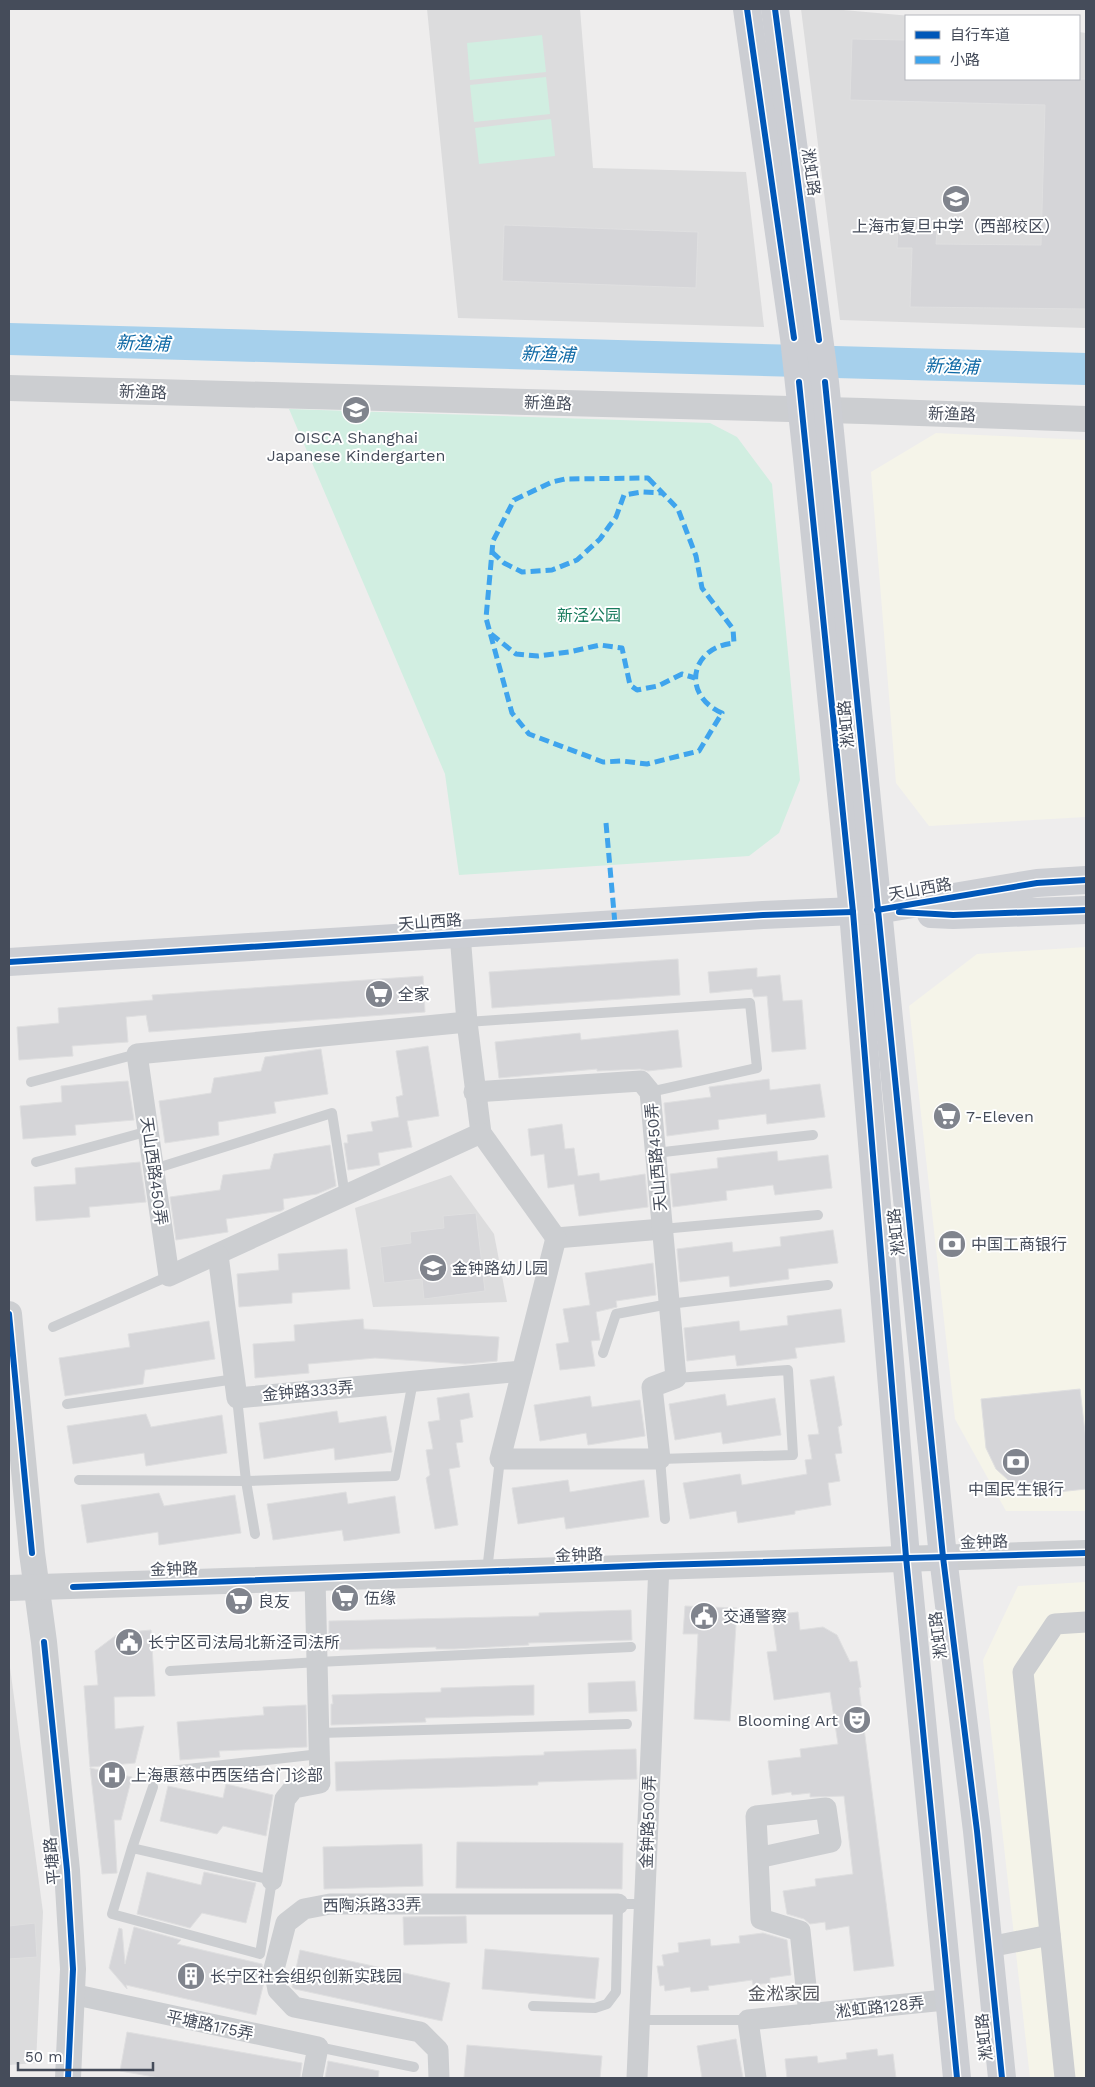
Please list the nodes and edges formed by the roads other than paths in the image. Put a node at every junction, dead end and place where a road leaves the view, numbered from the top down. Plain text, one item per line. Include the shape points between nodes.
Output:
1 (747, 9) edge
2 (775, 9) edge
3 (807, 339) junction
4 (9, 388) edge
5 (815, 410) junction
6 (1086, 419) edge
7 (1086, 880) edge
8 (1086, 910) edge
9 (865, 911) junction
10 (460, 934) junction
11 (9, 962) edge
12 (466, 1022) junction
13 (137, 1054) junction
14 (32, 1082) dead end
15 (474, 1092) junction
16 (650, 1092) junction
17 (149, 1131) junction
18 (481, 1134) junction
19 (813, 1135) dead end
20 (655, 1153) junction
21 (36, 1162) dead end
22 (154, 1168) junction
23 (345, 1196) junction
24 (818, 1215) dead end
25 (662, 1229) junction
26 (556, 1238) junction
27 (218, 1255) junction
28 (169, 1276) junction
29 (828, 1286) dead end
30 (669, 1304) junction
31 (9, 1314) edge
32 (53, 1328) dead end
33 (603, 1353) dead end
34 (522, 1371) junction
35 (676, 1378) junction
36 (413, 1381) junction
37 (236, 1388) junction
38 (67, 1404) dead end
39 (500, 1459) junction
40 (660, 1459) junction
41 (79, 1480) dead end
42 (246, 1481) junction
43 (665, 1519) dead end
44 (254, 1534) dead end
45 (1086, 1553) edge
46 (943, 1556) junction
47 (906, 1557) junction
48 (659, 1565) junction
49 (486, 1572) junction
50 (315, 1578) junction
51 (36, 1586) junction
52 (9, 1588) edge
53 (1086, 1622) edge
54 (631, 1647) dead end
55 (318, 1662) junction
56 (170, 1671) dead end
57 (627, 1724) dead end
58 (320, 1733) junction
59 (320, 1754) junction
60 (161, 1772) dead end
61 (153, 1788) dead end
62 (132, 1848) junction
63 (758, 1858) dead end
64 (272, 1880) junction
65 (618, 1904) junction
66 (645, 1904) junction
67 (1050, 1935) junction
68 (989, 1947) junction
69 (72, 1994) junction
70 (950, 2001) junction
71 (533, 2006) dead end
72 (809, 2014) junction
73 (640, 2020) junction
74 (748, 2020) junction
75 (318, 2047) junction
76 (414, 2067) dead end
77 (68, 2078) edge
78 (312, 2078) edge
79 (439, 2078) edge
80 (637, 2078) edge
81 (756, 2078) edge
82 (957, 2078) edge
83 (1002, 2078) edge
84 (1065, 2078) edge

1 - 3 main road, 淞虹路
2 - 3 main road, 淞虹路
3 - 5 main road, 淞虹路
4 - 5 street, 新渔路
5 - 6 street, 新渔路
5 - 9 main road, 淞虹路
7 - 9 main road, 天山西路 via 1037,883
8 - 9 main road, 天山西路 via 953,915
9 - 10 main road, 天山西路
9 - 46 main road, 淞虹路
9 - 47 main road, 淞虹路
10 - 11 main road, 天山西路
10 - 12 street
12 - 13 street
12 - 15 street
12 - 16 lane via 750,1003 757,1068
13 - 14 lane
13 - 17 street, 天山西路450弄
15 - 16 street, 天山西路450弄 via 641,1081
15 - 18 street
16 - 20 street, 天山西路450弄
17 - 21 lane
17 - 22 street, 天山西路450弄
18 - 23 street
18 - 26 street
19 - 20 lane
20 - 25 street, 天山西路450弄
22 - 23 lane via 332,1113
22 - 28 street, 天山西路450弄
23 - 27 street
24 - 25 lane
25 - 26 street, 天山西路450弄
25 - 30 street
26 - 34 street
27 - 28 street
27 - 37 street
28 - 32 lane
29 - 30 lane
30 - 33 lane via 616,1314
30 - 35 street
31 - 51 street, 平塘路
34 - 36 street, 金钟路333弄
34 - 39 street
35 - 40 street via 652,1387
35 - 40 lane via 788,1370 793,1455
36 - 37 street, 金钟路333弄
36 - 42 lane via 395,1476
37 - 38 lane
37 - 42 lane
39 - 40 street
39 - 49 lane
40 - 43 lane
41 - 42 lane
42 - 44 lane
45 - 46 street, 金钟路
46 - 47 street, 金钟路
46 - 68 main road, 淞虹路
47 - 48 street, 金钟路
47 - 70 main road, 淞虹路
48 - 49 street, 金钟路
48 - 66 street, 金钟路500弄
49 - 50 street, 金钟路
50 - 51 street, 金钟路
50 - 55 street
51 - 52 street, 金钟路
51 - 69 street, 平塘路 via 67,1870
53 - 67 street via 1055,1624 1023,1672
54 - 55 lane
55 - 56 lane
55 - 58 street
57 - 58 lane
58 - 59 street
59 - 60 lane
59 - 64 street via 320,1783 294,1788 285,1799
61 - 62 lane
62 - 64 lane
62 - 64 lane via 112,1914 260,1954
63 - 72 street via 761,1919 800,1931
65 - 66 lane
65 - 71 lane via 616,1992 607,2004 596,2008
65 - 79 street, 西陶浜路33弄 via 330,1904 304,1908 286,1923 274,1969 278,1990 294,2007 420,2032 438,2050
66 - 73 street, 金钟路500弄
67 - 68 street
67 - 84 street
68 - 83 main road, 淞虹路
69 - 75 street, 平塘路175弄
69 - 77 street, 平塘路
70 - 72 street, 淞虹路128弄
70 - 82 main road, 淞虹路
72 - 74 street, 淞虹路128弄
73 - 74 lane
73 - 80 street, 金钟路500弄
74 - 81 street
75 - 76 lane
75 - 78 street

